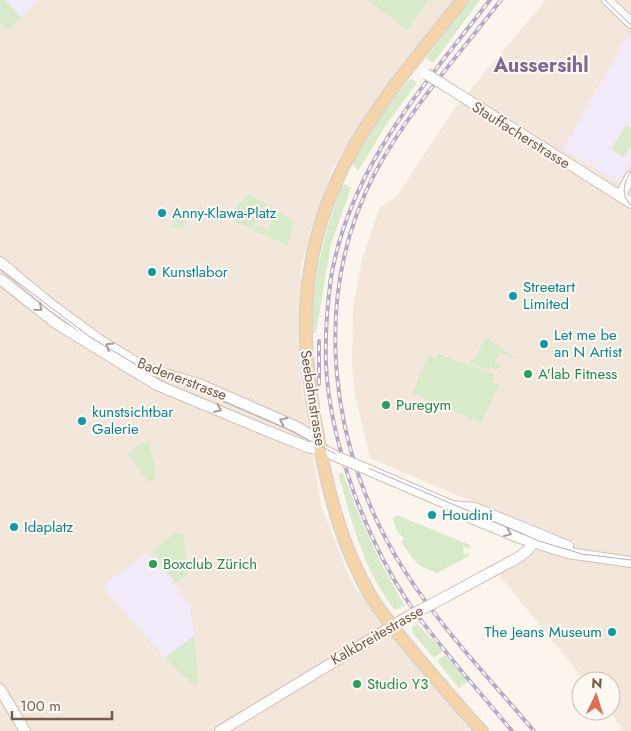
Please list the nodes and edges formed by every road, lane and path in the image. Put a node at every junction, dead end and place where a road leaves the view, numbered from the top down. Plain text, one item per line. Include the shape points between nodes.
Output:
1 (462, 0) edge
2 (607, 0) edge
3 (631, 23) edge
4 (412, 65) junction
5 (631, 176) edge
6 (620, 196) junction
7 (631, 203) edge
8 (0, 262) edge
9 (0, 279) edge
10 (321, 449) junction
11 (536, 538) junction
12 (631, 562) edge
13 (392, 626) junction
14 (0, 688) edge
15 (26, 731) edge
16 (220, 731) edge
17 (482, 731) edge

1 - 4 main road, Seebahnstrasse
2 - 3 street
4 - 6 street, Stauffacherstrasse, bridge
4 - 10 main road, Seebahnstrasse via 355,143 332,192 313,251 306,298 305,347
5 - 6 street
6 - 7 street, Stauffacherstrasse
10 -> 8 street, Badenerstrasse via 312,436 296,427 199,384 151,370 123,355 37,294
9 -> 10 street, Badenerstrasse via 57,324 157,385 310,448
10 - 11 street, Badenerstrasse, bridge via 452,506 471,518 517,537
10 - 13 main road, Seebahnstrasse via 344,540 370,594
11 - 12 street, Badenerstrasse via 580,555
11 - 13 street, Kalkbreitestrasse, bridge via 519,557
13 - 16 street, Kalkbreitestrasse
13 - 17 main road, Seebahnstrasse
14 - 15 street

